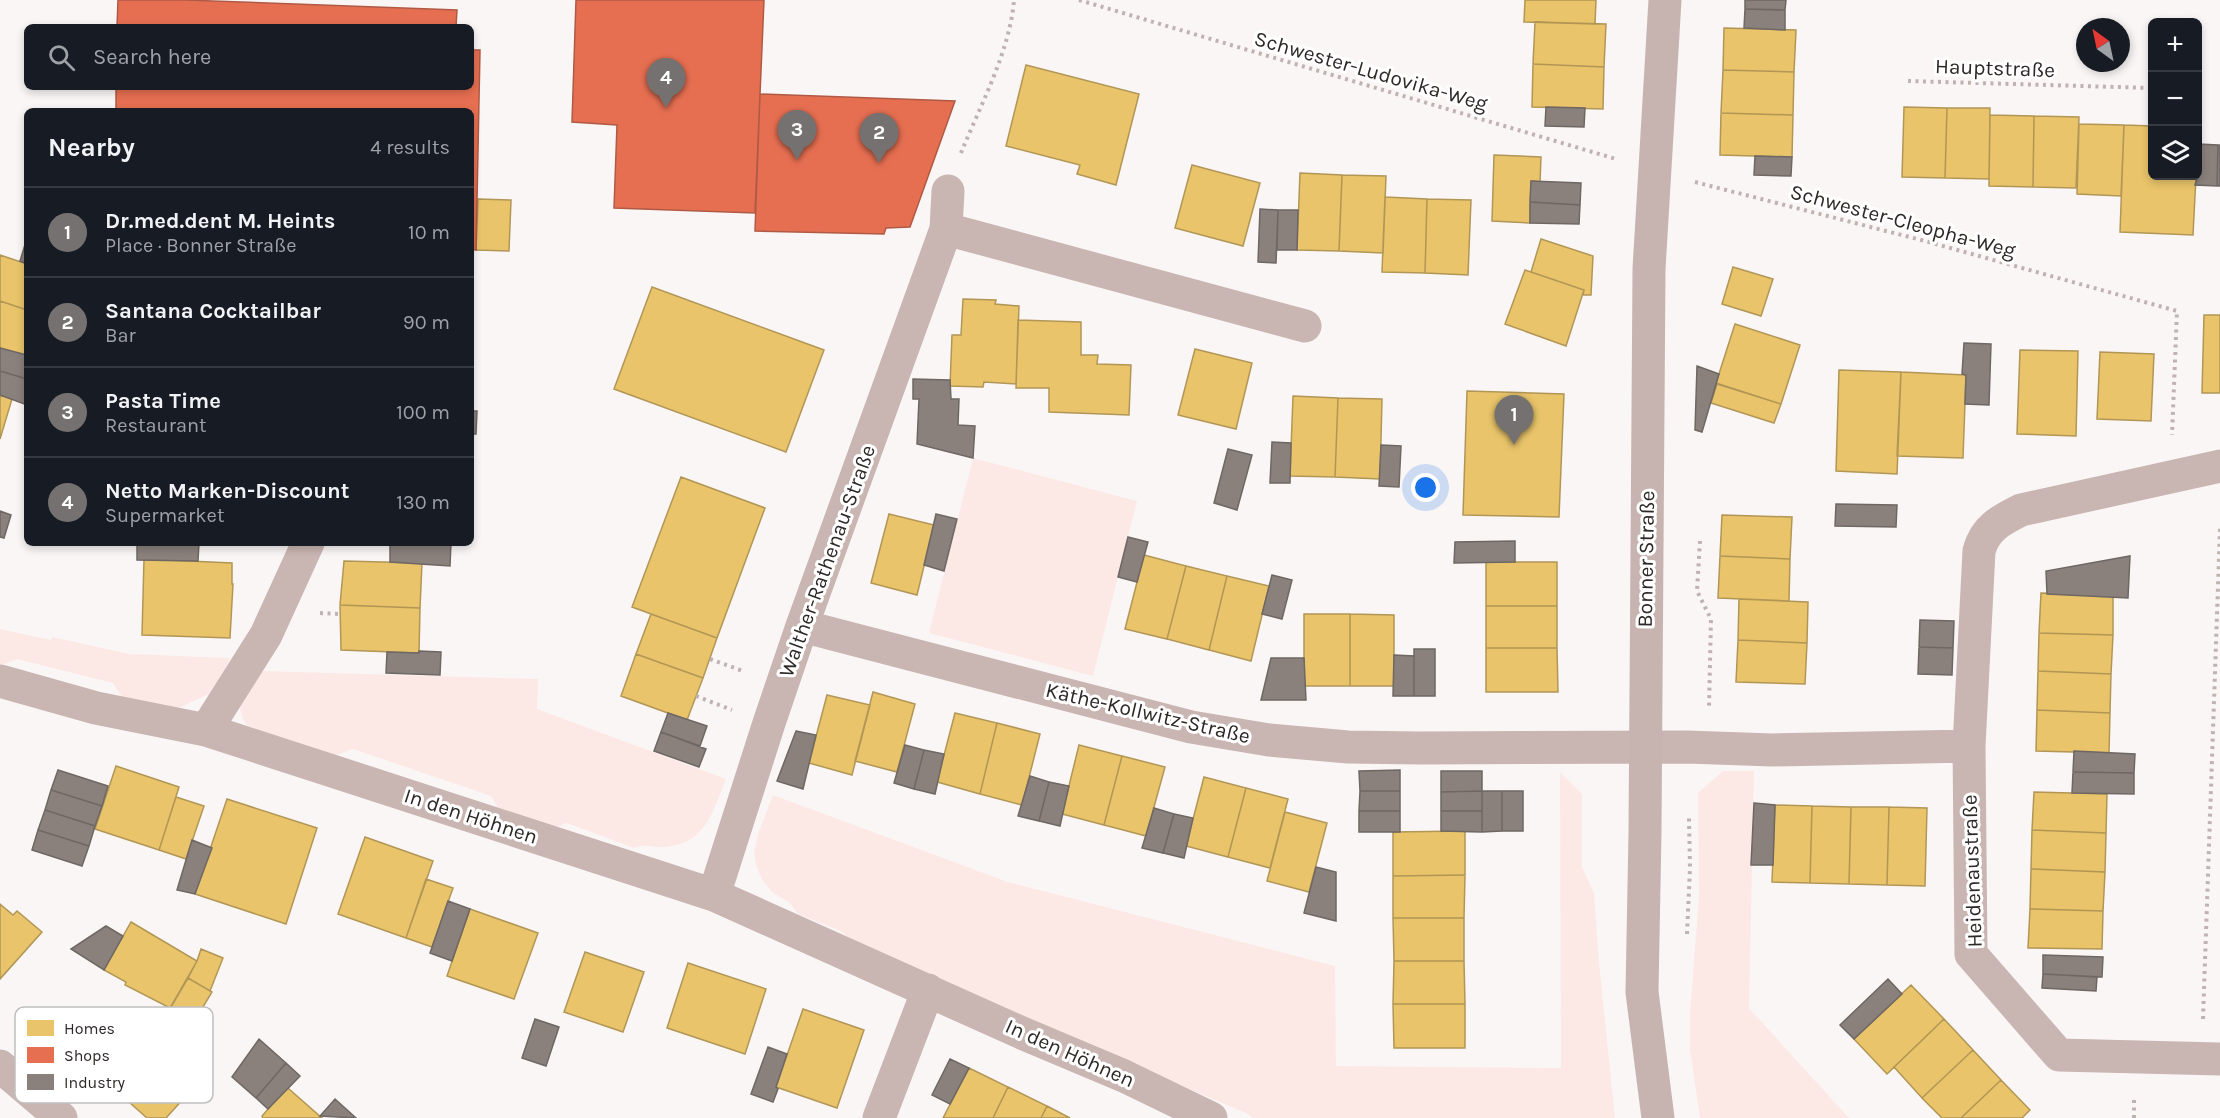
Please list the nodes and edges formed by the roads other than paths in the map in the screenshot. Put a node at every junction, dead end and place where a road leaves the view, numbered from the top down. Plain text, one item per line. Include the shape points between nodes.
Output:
1 (1665, 0) edge
2 (948, 191) road end
3 (946, 229) junction
4 (1305, 326) dead end
5 (2220, 466) edge
6 (307, 546) edge
7 (802, 626) junction
8 (0, 681) edge
9 (206, 730) junction
10 (1969, 746) junction
11 (1644, 747) junction
12 (714, 895) junction
13 (928, 990) junction
14 (2211, 1059) edge
15 (0, 1066) edge
16 (15, 1079) edge
17 (43, 1103) edge
18 (61, 1118) edge
19 (879, 1118) edge
20 (1211, 1118) edge
21 (1658, 1118) edge

1 - 11 main road, Bonner Straße via 1649,269
2 - 3 street, Walther-Rathenau-Straße
3 - 4 street
3 - 7 street, Walther-Rathenau-Straße
5 - 10 street, Heidenaustraße via 2021,510 1988,531 1979,551
6 - 9 street via 266,635
7 - 11 street, Käthe-Kollwitz-Straße via 1191,727 1269,740 1396,748
7 - 12 street, Walther-Rathenau-Straße
8 - 9 street, In den Höhnen via 96,708
9 - 12 street, In den Höhnen
10 - 11 street via 1772,750
10 - 14 street, Heidenaustraße via 1971,954 2059,1055
11 - 21 main road, Bonner Straße via 1642,992
12 - 13 street, In den Höhnen
13 - 19 street
13 - 20 street, In den Höhnen
15 - 16 street
17 - 18 street

